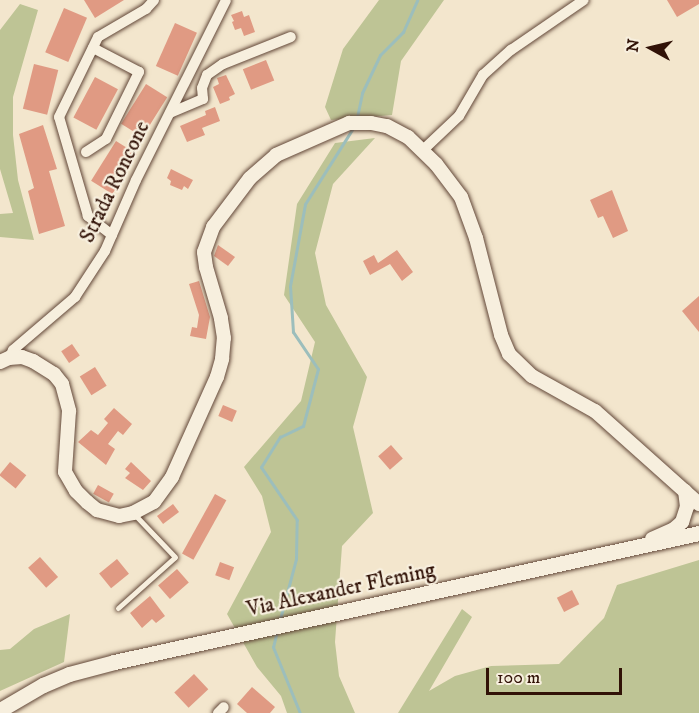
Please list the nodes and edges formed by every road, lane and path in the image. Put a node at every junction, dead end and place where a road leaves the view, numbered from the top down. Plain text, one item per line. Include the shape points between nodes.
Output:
1 (154, 0) edge
2 (226, 0) edge
3 (584, 0) edge
4 (291, 37) dead end
5 (93, 48) junction
6 (170, 114) junction
7 (422, 151) junction
8 (86, 152) dead end
9 (112, 235) junction
10 (4, 360) edge
11 (684, 491) junction
12 (699, 502) edge
13 (133, 513) junction
14 (694, 536) edge
15 (631, 548) junction
16 (118, 608) dead end
17 (0, 710) edge

1 - 5 street via 98,38
2 - 6 street, Strada Roncone
3 - 7 street via 511,50 483,75 459,116
4 - 6 street via 223,64 207,75 203,99
5 - 8 street via 139,72 106,139
5 - 9 street via 59,117 88,216
6 - 9 street, Strada Roncone
7 - 11 street via 461,197 509,354 532,376 595,411
7 - 13 street via 408,137 387,126 349,123 276,155 250,178 207,238 204,252 224,338 217,377 172,477 154,502
9 - 10 street, Strada Roncone via 75,297
10 - 13 street via 22,357 33,361 62,384 69,411 65,472 76,491 97,510 109,515
11 - 12 street
11 - 15 street via 687,513 678,526
13 - 16 lane via 175,557
14 - 15 main road, Via Alexander Fleming
15 - 17 main road, Via Alexander Fleming via 69,674

